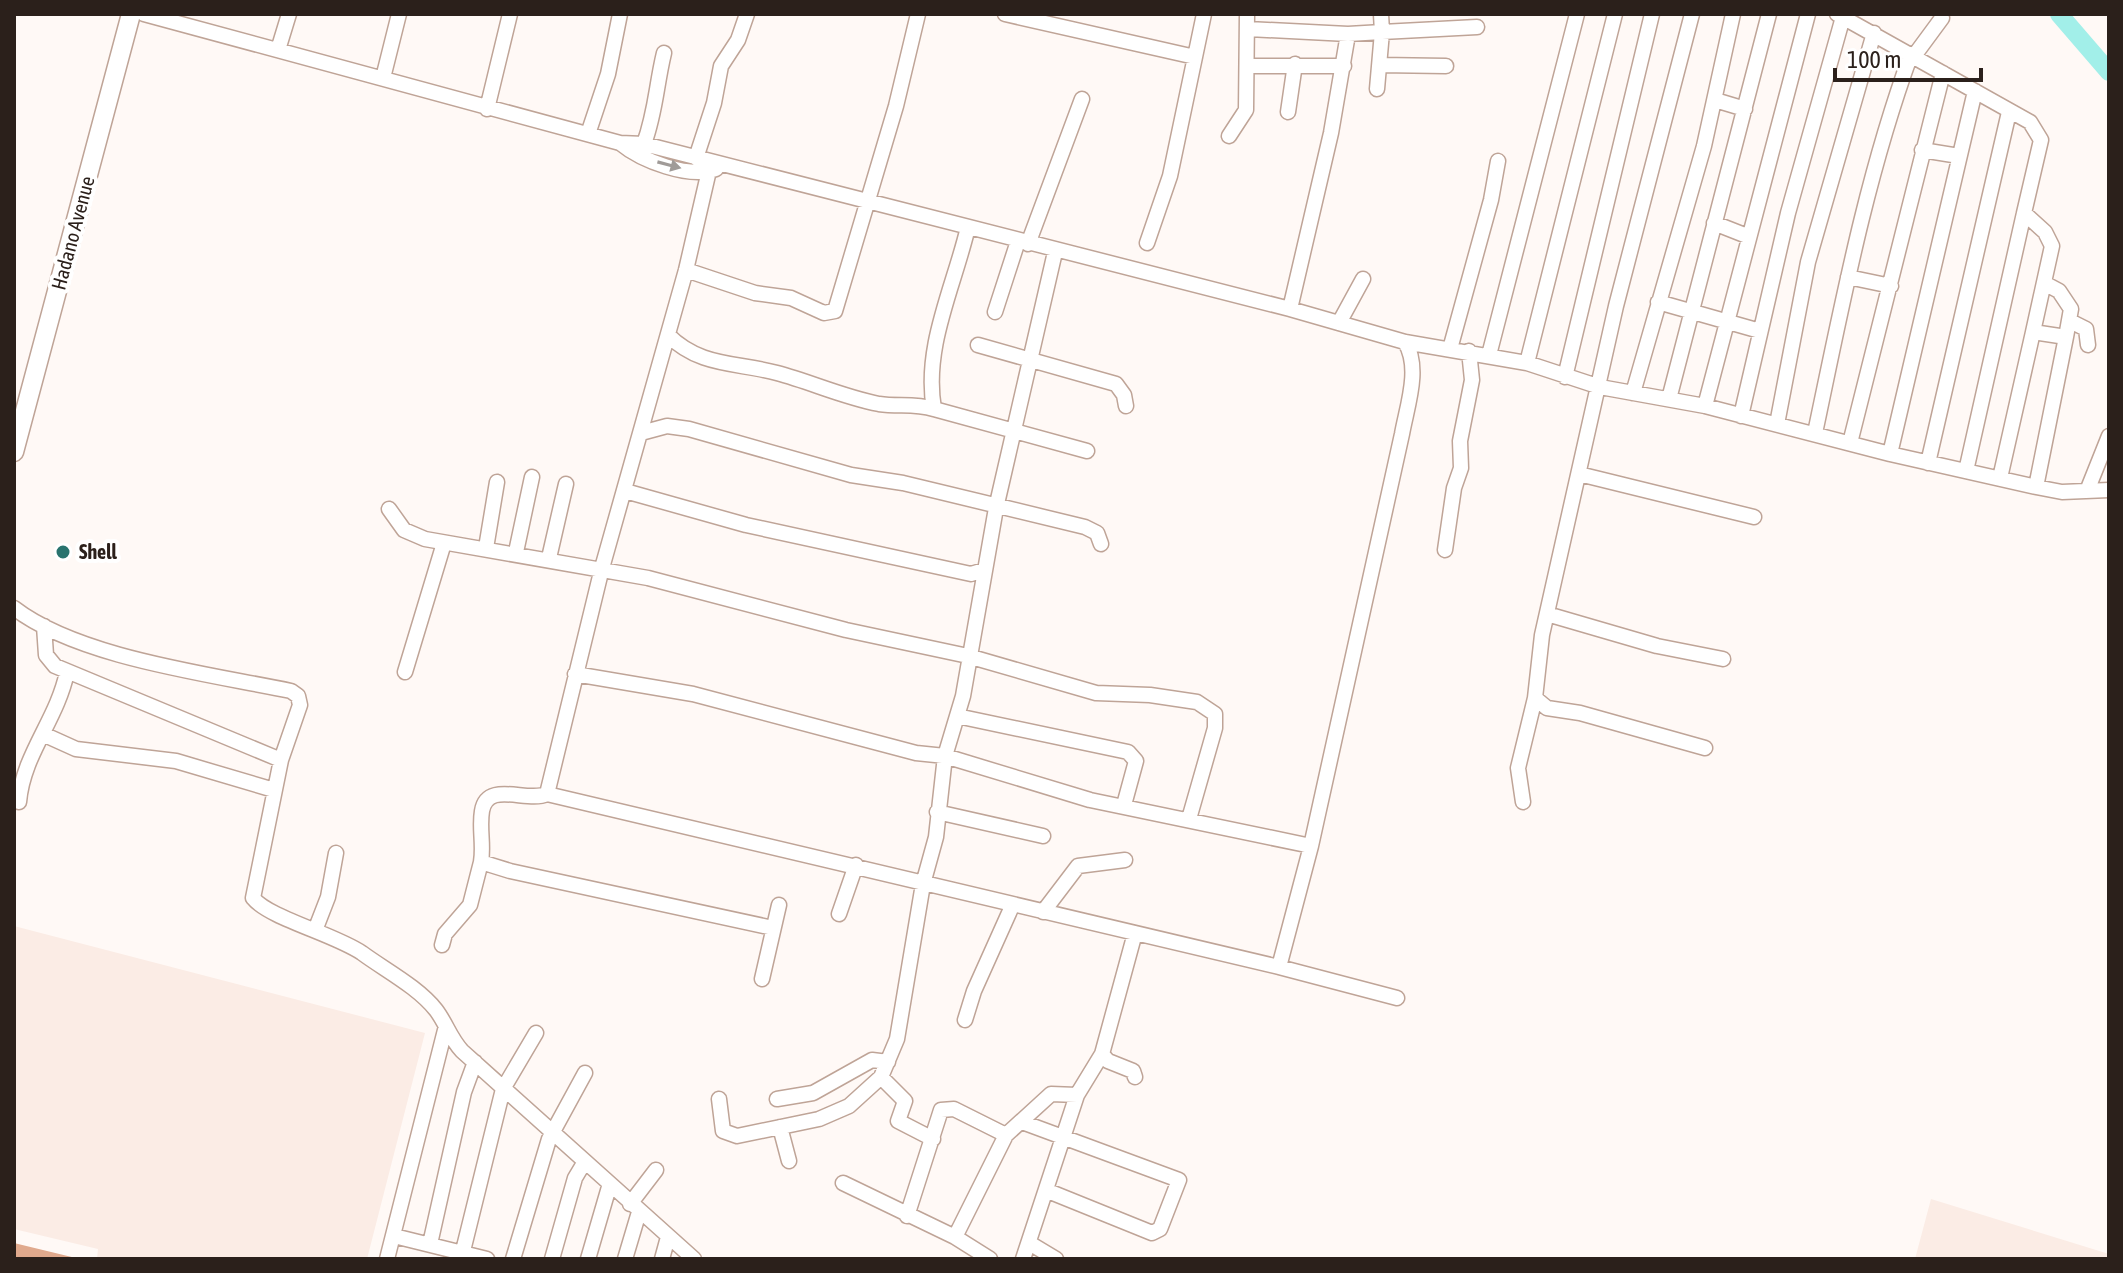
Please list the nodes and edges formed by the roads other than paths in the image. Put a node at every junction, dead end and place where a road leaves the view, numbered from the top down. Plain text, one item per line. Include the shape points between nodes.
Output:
1 (131, 14) edge
2 (144, 14) edge
3 (289, 14) edge
4 (399, 14) edge
5 (510, 14) edge
6 (620, 14) edge
7 (747, 14) edge
8 (918, 14) edge
9 (1005, 14) edge
10 (1204, 14) edge
11 (1381, 14) edge
12 (1577, 14) edge
13 (1615, 14) edge
14 (1652, 14) edge
15 (1692, 14) edge
16 (1733, 14) edge
17 (1769, 14) edge
18 (1808, 14) edge
19 (1840, 15) edge
20 (1942, 18) dead end
21 (1247, 21) edge
22 (1477, 27) dead end
23 (1382, 32) junction
24 (1874, 33) junction
25 (1348, 34) junction
26 (278, 50) junction
27 (664, 53) dead end
28 (1913, 55) junction
29 (1195, 57) junction
30 (1295, 64) junction
31 (1380, 65) junction
32 (1249, 66) junction
33 (1344, 66) junction
34 (1446, 66) dead end
35 (1943, 73) junction
36 (383, 78) junction
37 (1377, 89) dead end
38 (1975, 91) junction
39 (1082, 99) dead end
40 (1715, 100) junction
41 (487, 109) junction
42 (1745, 109) junction
43 (1288, 112) dead end
44 (2009, 112) junction
45 (588, 134) junction
46 (1229, 136) dead end
47 (620, 143) junction
48 (644, 144) junction
49 (1922, 150) junction
50 (1959, 156) junction
51 (696, 158) junction
52 (1498, 161) dead end
53 (714, 167) junction
54 (866, 202) junction
55 (2024, 213) junction
56 (1714, 223) junction
57 (968, 227) junction
58 (1747, 236) junction
59 (1023, 242) junction
60 (1147, 243) dead end
61 (1055, 252) junction
62 (686, 270) junction
63 (1848, 277) junction
64 (1363, 279) dead end
65 (2048, 280) junction
66 (1891, 286) junction
67 (1658, 302) junction
68 (1290, 309) junction
69 (995, 312) dead end
70 (1692, 312) junction
71 (2070, 321) junction
72 (1339, 323) junction
73 (1726, 324) junction
74 (1760, 331) junction
75 (2033, 332) junction
76 (668, 335) junction
77 (2066, 337) junction
78 (978, 345) dead end
79 (2088, 345) dead end
80 (1412, 347) junction
81 (1450, 349) junction
82 (1469, 351) junction
83 (1489, 355) junction
84 (1032, 358) junction
85 (1527, 363) junction
86 (1565, 377) junction
87 (1600, 387) junction
88 (1633, 393) junction
89 (1669, 399) junction
90 (1126, 406) dead end
91 (1705, 406) junction
92 (934, 409) junction
93 (1741, 416) junction
94 (1777, 424) junction
95 (1015, 432) junction
96 (641, 433) junction
97 (1815, 433) junction
98 (2109, 436) edge
99 (1850, 443) junction
100 (1087, 451) dead end
101 (14, 452) edge
102 (1890, 454) junction
103 (1928, 463) junction
104 (1966, 471) junction
105 (1579, 474) junction
106 (532, 477) dead end
107 (2000, 478) junction
108 (497, 482) dead end
109 (566, 484) dead end
110 (2036, 487) junction
111 (2109, 490) edge
112 (625, 491) junction
113 (2087, 491) junction
114 (996, 508) junction
115 (389, 509) dead end
116 (1754, 517) dead end
117 (444, 543) junction
118 (1101, 544) dead end
119 (486, 548) junction
120 (1445, 550) dead end
121 (516, 552) junction
122 (549, 558) junction
123 (602, 568) junction
124 (978, 572) junction
125 (14, 608) edge
126 (1547, 614) junction
127 (44, 626) junction
128 (964, 659) junction
129 (1723, 659) dead end
130 (67, 672) junction
131 (405, 672) dead end
132 (575, 674) junction
133 (1535, 698) junction
134 (957, 716) junction
135 (45, 735) junction
136 (1705, 748) dead end
137 (945, 756) junction
138 (281, 760) junction
139 (274, 790) junction
140 (547, 794) junction
141 (19, 802) dead end
142 (1523, 802) dead end
143 (1124, 805) junction
144 (937, 812) junction
145 (1189, 819) junction
146 (1043, 836) dead end
147 (1311, 846) junction
148 (336, 853) dead end
149 (1125, 860) dead end
150 (481, 862) junction
151 (856, 865) junction
152 (923, 884) junction
153 (1013, 904) junction
154 (779, 905) dead end
155 (1043, 912) junction
156 (839, 914) dead end
157 (316, 928) junction
158 (773, 928) junction
159 (1135, 933) junction
160 (442, 945) dead end
161 (1279, 967) junction
162 (762, 979) dead end
163 (1397, 998) dead end
164 (965, 1020) dead end
165 (445, 1030) junction
166 (536, 1033) dead end
167 (1102, 1054) junction
168 (475, 1062) junction
169 (888, 1062) junction
170 (585, 1073) dead end
171 (881, 1077) junction
172 (1135, 1077) dead end
173 (503, 1089) junction
174 (1077, 1095) junction
175 (719, 1099) dead end
176 (777, 1099) dead end
177 (1022, 1122) junction
178 (780, 1127) junction
179 (552, 1133) junction
180 (1006, 1135) junction
181 (1062, 1138) junction
182 (933, 1139) junction
183 (789, 1161) dead end
184 (584, 1163) junction
185 (656, 1170) dead end
186 (843, 1183) dead end
187 (609, 1187) junction
188 (1048, 1191) junction
189 (634, 1208) junction
190 (907, 1216) junction
191 (394, 1236) junction
192 (668, 1237) junction
193 (955, 1237) junction
194 (430, 1244) junction
195 (1031, 1244) junction
196 (462, 1256) edge
197 (387, 1259) edge
198 (487, 1259) edge
199 (513, 1259) edge
200 (552, 1259) edge
201 (588, 1259) edge
202 (625, 1259) edge
203 (662, 1259) edge
204 (694, 1259) edge
205 (990, 1259) edge
206 (1023, 1259) edge
207 (1056, 1259) edge

1 - 101 main road, Hadano Avenue
2 - 26 street
3 - 26 street
4 - 36 street
5 - 41 street
6 - 45 street
7 - 51 street via 721,66
8 - 54 street
9 - 29 street
10 - 29 street
11 - 23 street
12 - 83 street
13 - 85 street
14 - 86 street
15 - 87 street
16 - 40 street
17 - 42 street
18 - 58 street
19 - 24 street
19 - 74 street
20 - 28 street
21 - 25 street
21 - 32 street
22 - 23 street
23 - 25 street
23 - 31 street
24 - 28 street
24 - 94 street via 1808,262
25 - 33 street
26 - 36 street
27 - 48 street via 657,106
28 - 35 street
28 - 63 street via 1884,128
29 - 60 street via 1170,176
30 - 32 street
30 - 33 street
30 - 43 street
31 - 34 street
31 - 37 street
32 - 46 street via 1246,110
33 - 68 street
35 - 38 street
35 - 49 street
36 - 41 street
38 - 44 street
38 - 50 street
39 - 59 street
40 - 42 street
40 - 67 street
41 - 45 street
42 - 56 street
44 - 55 street via 2030,122 2041,140
44 - 103 street
45 - 47 street
47 - 48 street
47 -> 53 street via 665,165
48 - 51 street
49 - 50 street
49 - 66 street
50 - 102 street
51 - 53 street
52 - 81 street
53 - 54 street
53 - 62 street
54 - 57 street
54 - 62 street via 841,298 832,313
55 - 65 street via 2052,246
55 - 104 street
56 - 58 street
56 - 70 street
57 - 59 street
57 - 92 street via 934,348
58 - 73 street
59 - 61 street
59 - 69 street
61 - 68 street
61 - 84 street
62 - 76 street
63 - 66 street
63 - 97 street
64 - 72 street
65 - 71 street via 2067,300
65 - 75 street
66 - 99 street
67 - 70 street
67 - 88 street
68 - 72 street
70 - 73 street
70 - 89 street
71 - 77 street
71 - 79 street via 2086,329
72 - 80 street
73 - 74 street
73 - 91 street
74 - 93 street
75 - 77 street
75 - 107 street
76 - 92 street via 703,359 771,371 873,403
76 - 96 street
77 - 110 street
78 - 84 street
80 - 81 street
80 - 147 street via 1402,434
81 - 82 street
82 - 83 street
82 - 120 street via 1472,380
83 - 85 street
84 - 90 street via 1116,384
84 - 95 street
85 - 86 street
86 - 87 street
87 - 88 street
87 - 105 street
88 - 89 street
89 - 91 street
91 - 93 street
92 - 95 street
93 - 94 street
94 - 97 street
95 - 100 street
95 - 114 street
96 - 112 street
96 - 114 street via 667,426 689,429 851,475
97 - 99 street
98 - 113 street
99 - 102 street
102 - 103 street
103 - 104 street
104 - 107 street
105 - 116 street
105 - 126 street
106 - 121 street
107 - 110 street
108 - 119 street
109 - 122 street
110 - 113 street
111 - 113 street
112 - 123 street
112 - 124 street via 746,525
114 - 118 street via 1085,527 1097,533
114 - 124 street
115 - 117 street via 412,535
117 - 119 street
117 - 131 street
119 - 121 street
121 - 122 street
122 - 123 street
123 - 128 street
123 - 132 street
124 - 128 street via 980,588
125 - 127 street
126 - 129 street
126 - 133 street
127 - 130 street via 46,655
127 - 138 street via 113,651 291,691 300,705
128 - 134 street
128 - 145 street via 1096,693 1150,695 1207,706 1215,714 1215,728
130 - 135 street
130 - 138 street
132 - 137 street via 693,694 916,753
132 - 140 street
133 - 136 street via 1551,710 1586,714
133 - 142 street via 1518,768
134 - 137 street
134 - 143 street via 1132,753 1136,761
135 - 139 street via 76,749 176,761
135 - 141 street via 27,761
137 - 143 street via 1090,800
137 - 144 street
138 - 139 street
139 - 157 street via 253,898 276,914
140 - 150 street via 489,798 481,812
140 - 151 street
143 - 145 street
144 - 146 street
144 - 152 street
145 - 147 street
147 - 161 street
148 - 157 street
149 - 155 street via 1078,866
150 - 158 street
150 - 160 street via 470,905
151 - 152 street
151 - 156 street
152 - 153 street
152 - 169 street via 903,1017
153 - 155 street
153 - 164 street
154 - 158 street
155 - 159 street
157 - 165 street via 423,998
158 - 162 street
159 - 161 street
159 - 167 street
161 - 163 street
165 - 168 street
165 - 191 street
166 - 173 street
167 - 172 street
167 - 174 street
168 - 173 street
168 - 194 street
169 - 171 street
169 - 176 street via 872,1060 813,1093
170 - 179 street
171 - 178 street via 840,1111
171 - 182 street via 905,1101 898,1121
173 - 179 street
173 - 196 street
174 - 177 street via 1051,1094
174 - 181 street
175 - 178 street via 722,1128 729,1135
177 - 180 street
177 - 181 street
178 - 183 street
179 - 184 street
179 - 199 street
180 - 182 street via 946,1107 939,1113
180 - 193 street
181 - 188 street
181 - 188 street via 1179,1180 1160,1229 1152,1233
182 - 190 street
184 - 187 street
184 - 200 street
185 - 189 street
186 - 190 street
187 - 189 street
187 - 201 street
188 - 195 street
189 - 192 street
189 - 202 street
190 - 193 street
191 - 194 street
191 - 197 street
192 - 203 street
192 - 204 street
193 - 205 street
194 - 196 street
195 - 206 street
195 - 207 street
196 - 198 street

